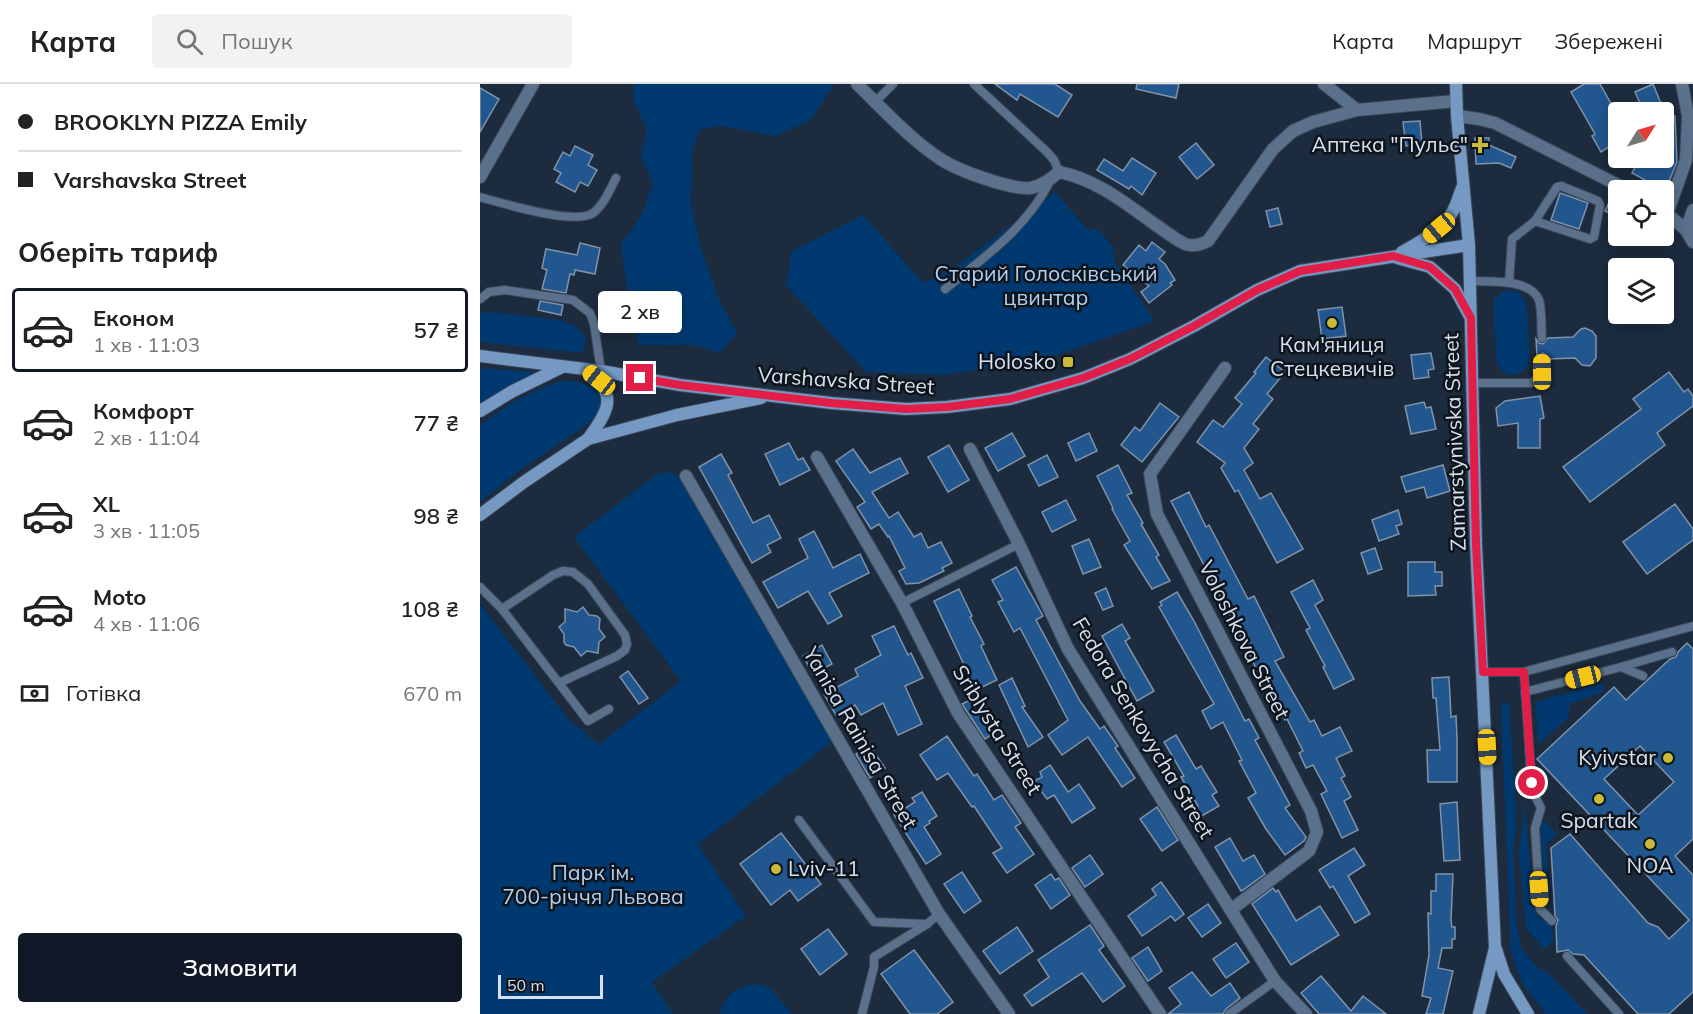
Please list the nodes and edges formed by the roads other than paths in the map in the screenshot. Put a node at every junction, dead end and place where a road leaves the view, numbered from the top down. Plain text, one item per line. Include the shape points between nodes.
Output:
1 (533, 84) edge
2 (857, 84) edge
3 (893, 84) edge
4 (974, 84) edge
5 (1324, 84) edge
6 (1456, 84) edge
7 (1682, 84) edge
8 (1456, 101) junction
9 (875, 102) junction
10 (1357, 110) junction
11 (1457, 117) junction
12 (1055, 176) junction
13 (480, 177) edge
14 (616, 178) dead end
15 (1608, 180) edge
16 (1463, 185) junction
17 (1674, 190) edge
18 (480, 197) edge
19 (1693, 210) edge
20 (1535, 220) junction
21 (1674, 220) edge
22 (1686, 230) junction
23 (1693, 242) edge
24 (1469, 245) junction
25 (1393, 256) junction
26 (1470, 281) junction
27 (1509, 283) junction
28 (945, 289) dead end
29 (480, 299) edge
30 (1471, 318) junction
31 (1542, 338) dead end
32 (480, 356) edge
33 (1542, 359) dead end
34 (563, 367) junction
35 (1226, 368) dead end
36 (588, 371) junction
37 (601, 371) junction
38 (1472, 383) junction
39 (771, 396) junction
40 (480, 411) edge
41 (588, 439) junction
42 (970, 448) dead end
43 (817, 457) dead end
44 (686, 476) dead end
45 (480, 515) edge
46 (1019, 544) junction
47 (480, 587) edge
48 (902, 603) junction
49 (502, 609) junction
50 (1693, 626) edge
51 (1672, 651) dead end
52 (1621, 667) junction
53 (1483, 672) junction
54 (1524, 672) junction
55 (1643, 676) dead end
56 (559, 683) junction
57 (1525, 692) junction
58 (609, 709) dead end
59 (799, 820) dead end
60 (1232, 909) junction
61 (939, 914) junction
62 (1552, 921) dead end
63 (927, 924) junction
64 (1495, 948) junction
65 (1567, 956) dead end
66 (1275, 981) junction
67 (862, 1014) edge
68 (1009, 1014) edge
69 (1160, 1014) edge
70 (1229, 1014) edge
71 (1306, 1014) edge
72 (1479, 1014) edge
73 (1528, 1014) edge
74 (1619, 1014) edge

1 - 13 street
2 - 9 street
3 - 9 lane
4 - 12 lane via 1047,152 1054,160
5 - 10 street
6 - 8 main road, Zamarstynivska Street
7 - 17 street via 1688,116 1686,160
8 - 10 street
8 - 11 main road, Zamarstynivska Street
9 - 12 street via 940,159 982,178 1031,188
10 - 12 street via 1293,131 1273,149 1208,241 1201,245 1187,245 1110,193 1074,175
11 - 15 street via 1496,123
11 - 16 main road, Zamarstynivska Street
12 - 28 lane via 1020,224
14 - 18 lane via 597,210 582,217 509,206
16 - 24 main road, Zamarstynivska Street
16 - 25 main road via 1453,212 1439,228
19 - 22 street
20 - 20 lane via 1561,186 1600,205 1594,237 1590,239
20 - 27 lane via 1512,239
21 - 22 street
22 - 23 street
24 - 25 main road, Varshavska Street
24 - 26 main road, Zamarstynivska Street
25 - 30 main road via 1430,267 1455,289
25 - 39 main road, Varshavska Street via 1300,271 1130,359 1083,378 1010,399 906,409
26 - 27 lane
26 - 30 main road, Zamarstynivska Street
27 - 31 lane via 1526,286 1539,300
29 - 37 lane via 489,292 505,290 573,300 590,314 594,324
30 - 38 main road, Zamarstynivska Street
32 - 34 main road, Varshavska Street
33 - 38 lane via 1542,372 1531,382
34 - 36 main road, Varshavska Street
34 - 40 main road
35 - 60 street, Voloshkova Street via 1150,474 1157,514 1311,812 1317,832 1309,851
36 - 37 main road, Varshavska Street
36 - 41 main road via 607,390 607,405
37 - 39 main road, Varshavska Street
38 - 53 main road, Zamarstynivska Street
39 - 41 main road
41 - 45 main road
42 - 46 street, Fedora Senkovycha Street
43 - 48 street, Sriblysta Street
44 - 61 street, Yanisa Rainisa Street
46 - 48 lane
46 - 60 street, Fedora Senkovycha Street via 1068,649
47 - 49 lane
48 - 69 street, Sriblysta Street via 958,713
49 - 56 lane
49 - 56 lane via 563,571 578,574 588,584 625,635 627,647 617,656
50 - 54 lane
51 - 52 lane
52 - 55 lane
52 - 57 lane
53 - 54 lane
53 - 64 main road, Zamarstynivska Street
54 - 57 lane
56 - 58 lane via 588,721
57 - 62 lane via 1532,790 1541,808 1534,828 1540,909
59 - 63 lane via 874,922
60 - 66 street, Fedora Senkovycha Street
61 - 63 lane
61 - 68 street, Yanisa Rainisa Street
63 - 67 lane via 874,957
64 - 72 main road, Zamarstynivska Street
64 - 73 main road via 1504,974
65 - 74 lane
66 - 70 lane
66 - 71 street, Fedora Senkovycha Street

